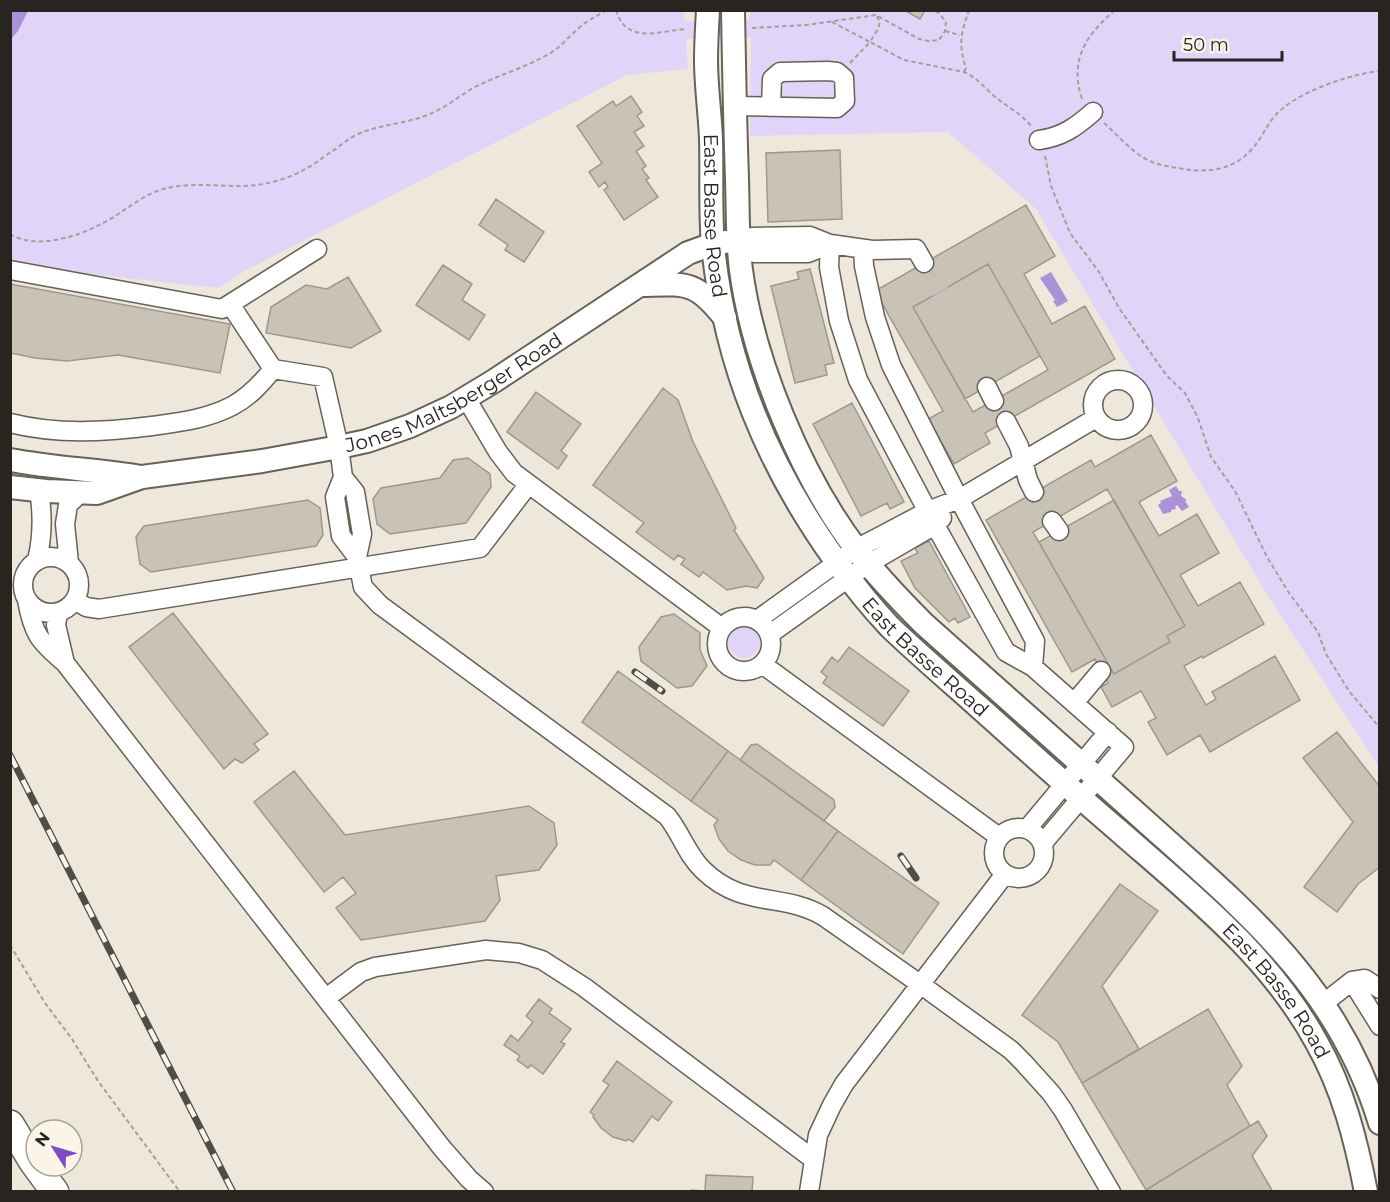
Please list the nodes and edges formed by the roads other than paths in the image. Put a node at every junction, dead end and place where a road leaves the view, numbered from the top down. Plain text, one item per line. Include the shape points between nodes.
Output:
1 (708, 10) edge
2 (740, 19) edge
3 (735, 105) junction
4 (771, 107) junction
5 (1093, 112) road end
6 (1039, 141) road end
7 (739, 241) junction
8 (713, 244) junction
9 (830, 244) junction
10 (316, 249) dead end
11 (863, 249) junction
12 (924, 263) tunnel mouth
13 (10, 270) edge
14 (641, 285) junction
15 (230, 304) junction
16 (726, 319) junction
17 (273, 369) junction
18 (466, 398) junction
19 (1096, 418) dead end
20 (1006, 421) dead end
21 (10, 423) edge
22 (339, 447) junction
23 (10, 460) edge
24 (1023, 462) junction
25 (142, 477) junction
26 (528, 485) junction
27 (10, 487) edge
28 (39, 490) junction
29 (1035, 492) tunnel mouth
30 (80, 494) junction
31 (959, 499) junction
32 (931, 518) junction
33 (862, 556) junction
34 (37, 560) junction
35 (358, 562) junction
36 (69, 563) junction
37 (842, 569) junction
38 (27, 600) junction
39 (75, 600) junction
40 (58, 613) junction
41 (757, 620) junction
42 (722, 628) junction
43 (770, 634) junction
44 (64, 663) junction
45 (762, 664) junction
46 (1033, 667) junction
47 (1101, 671) dead end
48 (1074, 703) junction
49 (1108, 732) junction
50 (1089, 772) junction
51 (1073, 791) junction
52 (1027, 829) junction
53 (999, 837) junction
54 (1043, 843) junction
55 (1005, 874) junction
56 (1224, 892) junction
57 (1208, 910) junction
58 (1352, 981) junction
59 (920, 984) junction
60 (1380, 989) edge
61 (326, 998) junction
62 (1324, 1003) junction
63 (1380, 1026) edge
64 (1380, 1123) edge
65 (10, 1124) edge
66 (813, 1159) junction
67 (55, 1191) edge
68 (484, 1191) edge
69 (809, 1191) edge
70 (1111, 1191) edge
71 (1366, 1191) edge

1 - 8 main road, East Basse Road via 706,61
2 - 3 main road, East Basse Road
3 - 4 lane
3 - 7 main road, East Basse Road
4 - 4 lane via 837,108 845,101 844,78 828,71 780,72 772,79
5 - 6 lane via 1061,136
7 - 8 main road, Jones Maltsberger Road
7 - 9 lane via 754,253 808,253
7 - 33 main road, East Basse Road via 741,272 765,370 789,432 822,497
8 - 14 main road, Jones Maltsberger Road via 688,253
8 - 16 main road, East Basse Road
9 - 11 lane
9 - 32 lane via 829,267 839,321 858,380
10 - 15 lane
11 - 12 lane via 916,249
11 - 31 lane via 875,317 891,365
13 - 15 lane via 222,309
14 - 16 main road via 690,287 710,299
14 - 18 main road, Jones Maltsberger Road
15 - 17 lane
16 - 37 main road, East Basse Road via 751,410 766,444 804,514
17 - 21 lane via 258,388 232,406 195,420 110,431 60,432
17 - 22 lane via 323,377
18 - 22 main road, Jones Maltsberger Road via 410,426
18 - 26 lane via 498,452
19 - 24 lane
20 - 24 lane
22 - 25 main road, Jones Maltsberger Road
22 - 35 lane via 343,477 355,492 362,534
23 - 25 main road, Jones Maltsberger Road
24 - 29 lane
24 - 31 lane
25 - 30 main road, Jones Maltsberger Road via 97,493
26 - 35 lane via 480,548
26 - 42 lane
27 - 28 main road, Jones Maltsberger Road
28 - 30 main road, Jones Maltsberger Road
28 - 34 lane via 43,516
30 - 36 lane via 68,505 64,524
31 - 32 lane
31 - 46 lane via 1035,641
32 - 33 lane
32 - 46 lane via 1006,652
33 - 37 lane
33 - 50 main road, East Basse Road via 924,624
34 - 36 lane via 59,558
34 - 38 lane via 23,578
35 - 39 lane via 99,609
35 - 59 lane via 363,587 380,605 667,816 693,859 710,876 739,894 816,911
36 - 39 lane via 78,578
37 - 41 lane
37 - 43 lane
37 - 51 main road, East Basse Road via 889,625
38 - 40 lane via 37,610
38 - 44 lane via 31,625 44,645
39 - 40 lane
40 - 44 lane via 56,625
41 - 42 lane via 734,619
41 - 43 lane
42 - 45 lane via 717,645 724,662 740,671
43 - 45 lane via 770,651
44 - 61 lane
45 - 53 lane
46 - 48 lane
47 - 48 lane
48 - 49 lane
49 - 50 lane
49 - 50 lane via 1124,747
50 - 51 lane
50 - 56 main road, East Basse Road
51 - 52 lane
51 - 54 lane
51 - 57 main road, East Basse Road
52 - 53 lane via 1017,828
52 - 54 lane
53 - 55 lane via 994,857
54 - 55 lane via 1043,861 1031,876 1013,878
55 - 59 lane
56 - 57 main road
56 - 62 main road, East Basse Road via 1286,954
57 - 71 main road, East Basse Road via 1269,971 1317,1043 1349,1118
58 - 60 lane via 1365,979
58 - 62 lane
58 - 63 lane
59 - 66 lane via 844,1084 818,1135
59 - 70 lane via 1011,1050 1039,1079 1064,1110
61 - 66 lane via 361,972 375,967 486,950 542,960 584,987
61 - 68 lane via 442,1148
62 - 64 main road, East Basse Road via 1361,1072
65 - 67 highway
66 - 69 lane

